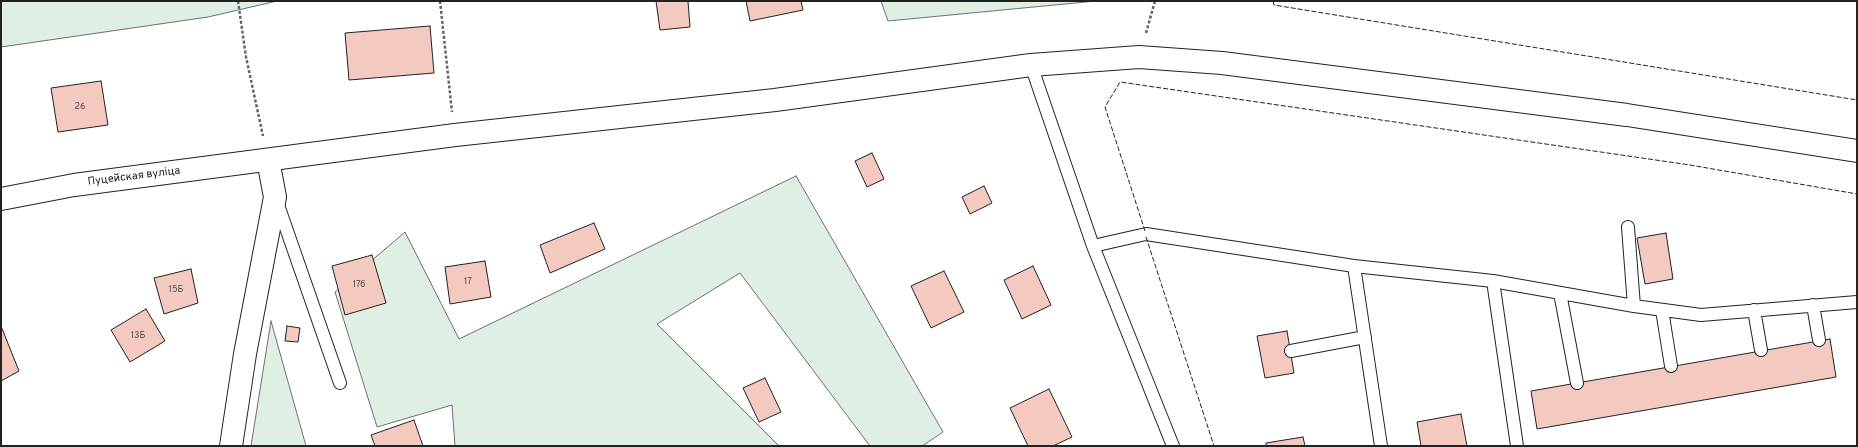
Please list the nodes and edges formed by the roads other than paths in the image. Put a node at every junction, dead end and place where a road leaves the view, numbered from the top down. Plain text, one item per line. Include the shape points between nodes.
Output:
1 (1031, 64) junction
2 (1857, 151) edge
3 (268, 160) junction
4 (275, 197) junction
5 (1, 199) edge
6 (1628, 227) dead end
7 (1094, 246) junction
8 (1354, 266) junction
9 (1493, 282) junction
10 (1560, 293) junction
11 (1857, 302) edge
12 (1813, 305) junction
13 (1634, 306) junction
14 (1662, 310) junction
15 (1754, 310) junction
16 (1365, 337) junction
17 (1819, 340) dead end
18 (1761, 350) dead end
19 (1291, 351) dead end
20 (1671, 366) dead end
21 (340, 383) dead end
22 (1577, 383) dead end
23 (1377, 445) edge
24 (231, 446) edge
25 (1173, 446) edge
26 (1517, 446) edge

1 - 2 street, Пуцейская вуліца via 1139,57 1222,63 1603,112
1 - 3 street, Пуцейская вуліца via 775,100 455,135
1 - 7 lane
3 - 4 street
3 - 5 street, Пуцейская вуліца via 74,185
4 - 21 lane
4 - 24 street via 245,354
6 - 13 lane
7 - 8 lane via 1146,234
7 - 25 lane
8 - 9 lane
8 - 16 lane
9 - 10 lane
9 - 26 lane
10 - 13 lane
10 - 22 lane
11 - 12 lane
12 - 15 lane
12 - 17 lane
13 - 14 lane
14 - 15 lane via 1701,315
14 - 20 lane
15 - 18 lane
16 - 19 lane
16 - 23 lane

